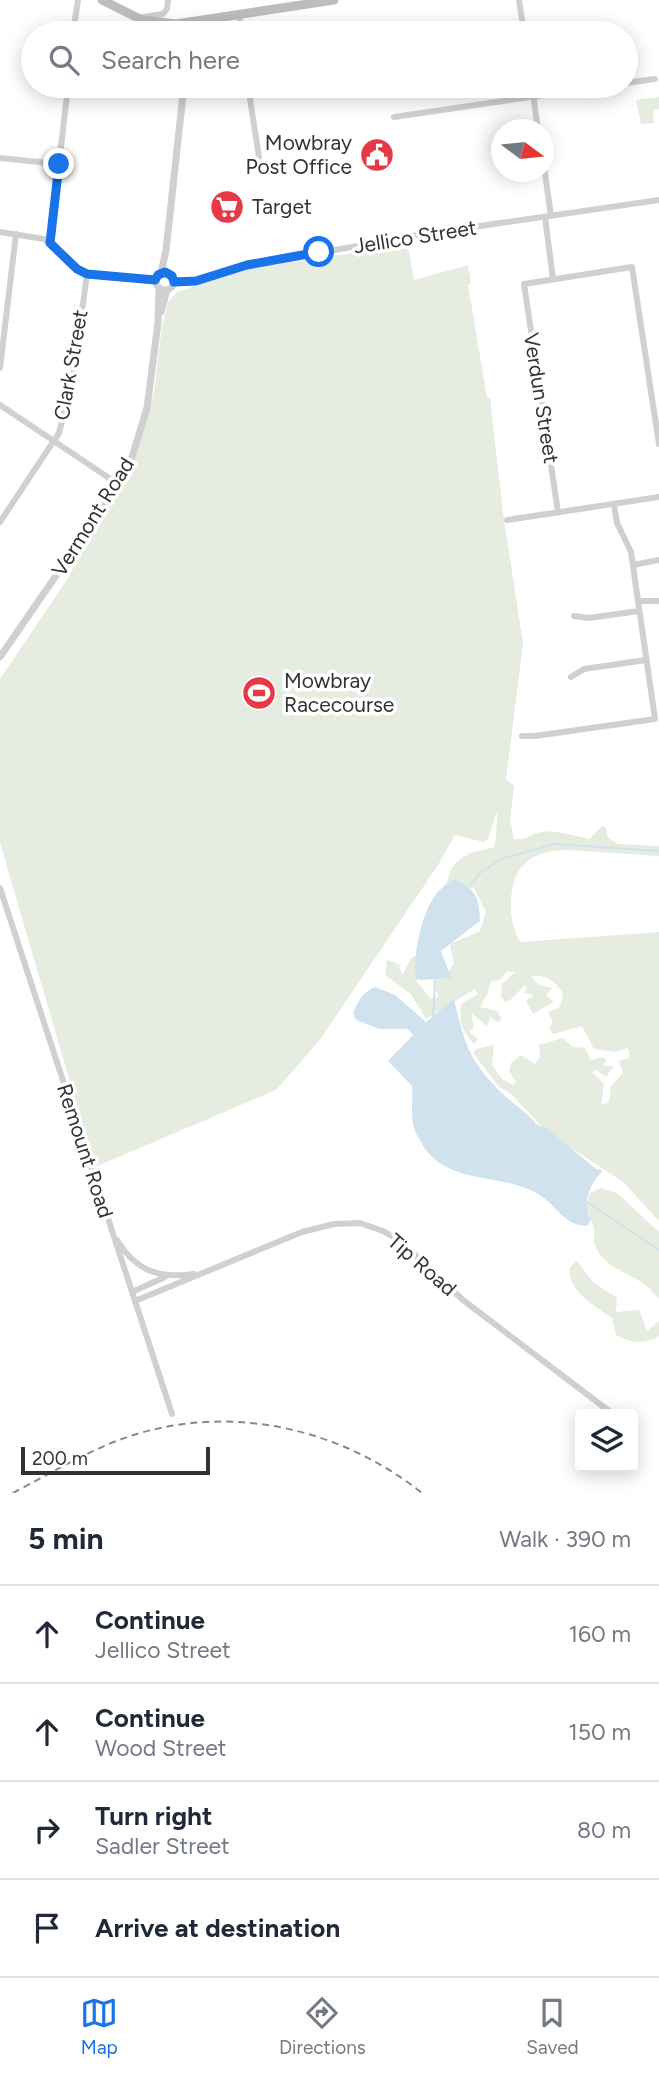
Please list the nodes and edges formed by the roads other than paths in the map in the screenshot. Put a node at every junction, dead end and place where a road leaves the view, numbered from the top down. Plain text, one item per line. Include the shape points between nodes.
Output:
1 (78, 0) edge
2 (102, 0) edge
3 (168, 0) edge
4 (334, 0) edge
5 (519, 0) edge
6 (239, 14) junction
7 (134, 17) junction
8 (75, 21) edge
9 (151, 21) edge
10 (212, 21) edge
11 (240, 21) edge
12 (522, 21) edge
13 (655, 79) dead end
14 (638, 81) edge
15 (67, 98) edge
16 (183, 98) edge
17 (250, 98) edge
18 (520, 98) edge
19 (533, 98) edge
20 (394, 117) dead end
21 (536, 119) edge
22 (259, 156) dead end
23 (0, 158) edge
24 (59, 164) junction
25 (545, 182) edge
26 (659, 200) edge
27 (548, 217) junction
28 (0, 232) edge
29 (16, 234) junction
30 (50, 243) junction
31 (166, 250) junction
32 (161, 273) junction
33 (87, 274) junction
34 (173, 278) junction
35 (553, 279) junction
36 (155, 280) junction
37 (159, 289) junction
38 (167, 290) junction
39 (158, 323) junction
40 (0, 368) edge
41 (0, 405) edge
42 (55, 442) junction
43 (659, 444) edge
44 (118, 484) junction
45 (659, 497) edge
46 (614, 505) junction
47 (558, 512) junction
48 (507, 520) dead end
49 (0, 522) edge
50 (659, 560) edge
51 (633, 565) junction
52 (638, 600) junction
53 (659, 601) edge
54 (639, 611) junction
55 (574, 615) dead end
56 (0, 657) edge
57 (646, 660) junction
58 (571, 677) dead end
59 (659, 690) edge
60 (652, 697) junction
61 (522, 736) dead end
62 (0, 888) edge
63 (112, 1233) junction
64 (202, 1273) junction
65 (164, 1277) junction
66 (167, 1288) junction
67 (132, 1292) junction
68 (135, 1301) junction
69 (606, 1409) edge
70 (173, 1414) dead end

1 - 8 street
2 - 7 main road
3 - 7 street via 163,14
4 - 6 main road
5 - 12 street
6 - 10 main road
6 - 11 street
7 - 9 main road
13 - 14 street
15 - 24 street
16 - 31 street
17 - 22 street
18 - 20 street
19 - 21 street
23 - 24 street
24 - 30 street
25 - 27 street
26 - 27 street, Jellico Street
27 - 34 street, Jellico Street via 370,242 247,265 196,281
27 - 35 street
28 - 29 street
29 - 30 street
29 - 40 street
30 - 33 street
31 - 32 street
31 - 34 street
32 - 34 street
32 - 36 street
33 - 36 street
33 - 42 street, Clark Street via 73,378
34 - 38 street, Vermont Road
35 - 43 street via 632,267
35 - 47 street, Verdun Street via 524,284
36 - 37 street, Vermont Road
37 - 38 street
37 - 39 street, Vermont Road
38 - 39 street, Vermont Road
39 - 44 street, Vermont Road via 143,425
41 - 42 street
42 - 44 street
42 - 49 street, Clark Street
44 - 56 street, Vermont Road
45 - 46 street
46 - 47 street
46 - 51 street
47 - 48 street
50 - 51 street
51 - 52 street
52 - 53 street
52 - 54 street
54 - 55 street via 589,618
54 - 57 street
57 - 58 street via 584,669
57 - 60 street
59 - 60 street
60 - 61 street via 655,719
62 - 63 street, Remount Road
63 - 65 street, Tip Road via 136,1263
63 - 67 street, Remount Road
64 - 65 street, Tip Road
64 - 66 street, Tip Road
64 - 69 street, Tip Road via 322,1226 349,1222 370,1226 400,1241 463,1300
65 - 66 street
65 - 67 street, Tip Road
66 - 68 street, Tip Road
67 - 68 street, Remount Road
68 - 70 street, Remount Road

